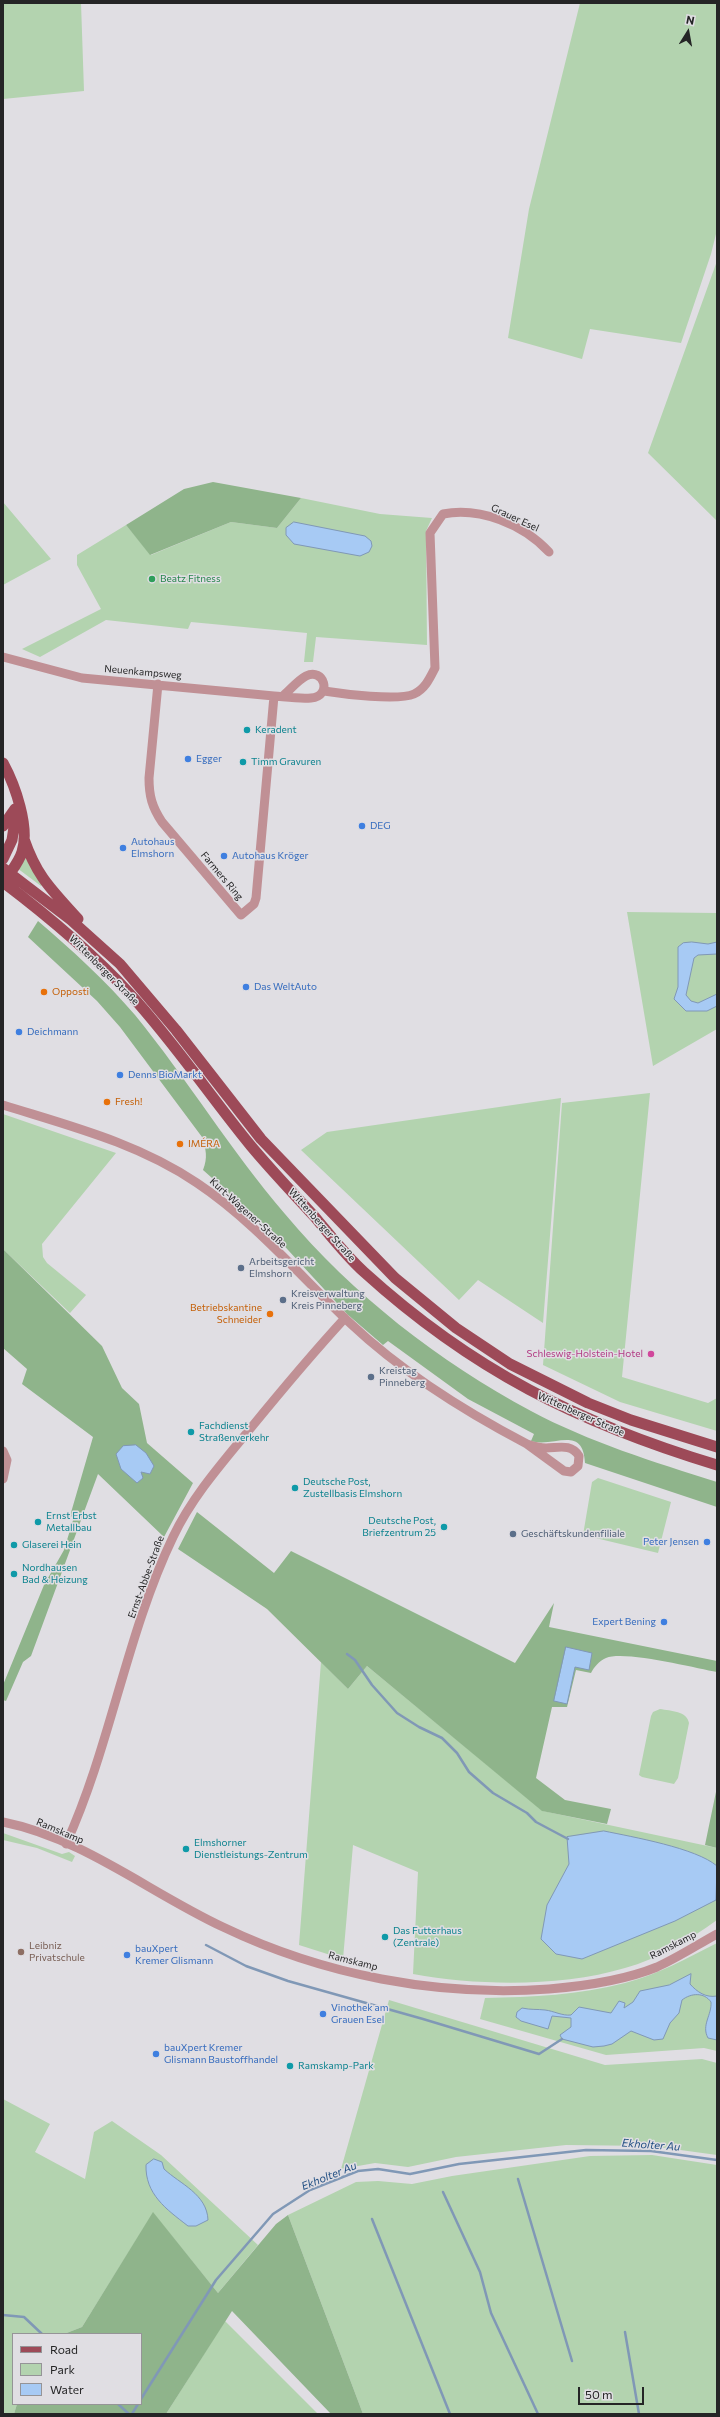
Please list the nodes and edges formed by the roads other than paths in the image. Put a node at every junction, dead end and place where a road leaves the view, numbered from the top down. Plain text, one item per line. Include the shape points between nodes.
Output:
1 (443, 514) joint
2 (549, 552) dead end
3 (3, 657) edge
4 (158, 684) junction
5 (324, 691) junction
6 (279, 696) junction
7 (6, 768) edge
8 (16, 809) junction
9 (3, 826) edge
10 (24, 839) junction
11 (3, 859) edge
12 (7, 870) edge
13 (3, 883) edge
14 (102, 947) junction
15 (3, 1105) edge
16 (345, 1318) junction
17 (527, 1444) junction
18 (717, 1447) edge
19 (3, 1451) edge
20 (717, 1465) edge
21 (3, 1479) edge
22 (3, 1822) edge
23 (66, 1844) junction
24 (717, 1934) edge

1 - 2 street, Grauer Esel via 478,513 496,519 529,534
1 - 5 street, Neuenkampsweg via 430,533 435,668 428,682 415,694 401,697
3 - 4 street, Neuenkampsweg via 82,678
4 - 6 street, Neuenkampsweg
4 - 6 street, Farmers Ring via 149,778 152,807 241,915 254,904 256,898
5 - 6 street, Neuenkampsweg via 312,698
5 - 6 street via 325,683 321,677 313,674 306,676
7 - 8 main road, Wittenberger Straße
7 - 10 main road, Wittenberger Straße via 18,793
8 - 9 main road
8 - 11 main road, Wittenberger Straße via 12,840
10 - 12 main road, Wittenberger Straße via 23,851
10 - 14 main road via 44,882
12 - 13 main road, Wittenberger Straße
12 - 14 main road, Wittenberger Straße
13 - 20 main road, Wittenberger Straße via 59,927 130,995 251,1146 363,1271 434,1330 502,1376 550,1401 626,1435
14 - 18 main road, Wittenberger Straße via 144,990 261,1138 395,1278 456,1328 510,1364 588,1403 631,1420
15 - 16 street, Kurt-Wagener-Straße via 125,1144 182,1173 226,1205
16 - 17 street, Kurt-Wagener-Straße via 376,1346 436,1390 479,1419
16 - 23 street, Ernst-Abbe-Straße via 283,1388 209,1480 174,1535 158,1571 95,1768
17 - 17 street, Kurt-Wagener-Straße via 560,1469 571,1472 578,1466 579,1456 572,1449
19 - 21 street via 7,1460
22 - 23 street, Ramskamp via 38,1832
23 - 24 street, Ramskamp via 222,1927 281,1953 361,1975 420,1986 517,1991 581,1987 656,1967

